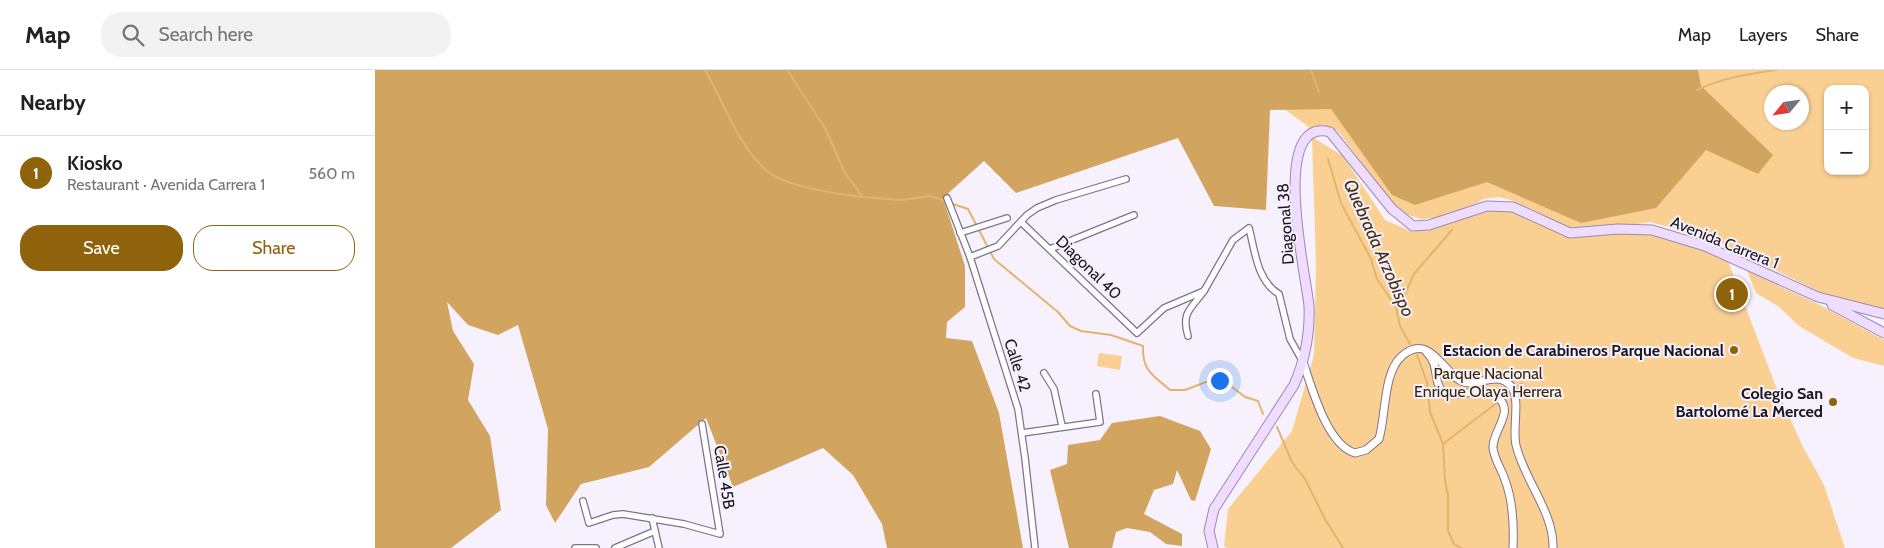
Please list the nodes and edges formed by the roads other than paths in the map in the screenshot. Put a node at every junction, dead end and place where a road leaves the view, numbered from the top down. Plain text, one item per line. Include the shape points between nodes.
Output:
1 (1126, 179) dead end
2 (947, 198) dead end
3 (1134, 215) dead end
4 (1007, 218) dead end
5 (1021, 222) junction
6 (1551, 226) joint
7 (961, 233) junction
8 (1050, 249) junction
9 (970, 257) junction
10 (1204, 291) junction
11 (1819, 297) junction
12 (1884, 314) edge
13 (1884, 333) edge
14 (1188, 336) dead end
15 (1423, 350) junction
16 (1303, 362) junction
17 (1044, 373) dead end
18 (1096, 394) dead end
19 (702, 424) dead end
20 (1062, 426) junction
21 (1022, 433) junction
22 (583, 501) dead end
23 (652, 518) junction
24 (655, 531) junction
25 (575, 548) edge
26 (596, 548) edge
27 (615, 548) edge
28 (659, 548) edge
29 (1035, 548) edge
30 (1213, 548) edge
31 (1513, 548) edge
32 (1553, 548) edge

1 - 5 street via 1056,200 1037,208
2 - 7 street, Calle 42
3 - 8 street
4 - 7 street
5 - 8 street, Diagonal 40
5 - 9 street via 998,246
6 - 11 main road, Avenida Carrera 1 via 1570,233 1652,230 1705,246
6 - 16 main road, Diagonal 38 via 1513,207 1487,206 1429,226 1413,226 1386,203 1330,132 1312,134 1304,142 1299,155 1295,190 1298,239 1309,305
7 - 9 street, Calle 42
8 - 10 street, Diagonal 40 via 1137,333 1164,308
9 - 21 street, Calle 42 via 1018,409
10 - 14 street via 1188,310 1185,324
10 - 16 street via 1233,240 1249,228 1260,270 1272,290 1279,294 1289,339
11 - 12 main road, Avenida Carrera 1
11 - 13 main road
15 - 16 street via 1406,353 1398,361 1390,382 1379,438 1365,450 1355,452 1340,445 1334,436
15 - 31 street via 1434,363 1436,384 1444,394 1455,396 1484,392 1500,400 1504,417 1493,448 1508,490 1513,517
15 - 32 street via 1435,356 1463,382 1498,378 1513,390 1516,446 1549,526
16 - 30 main road, Diagonal 38 via 1294,385 1214,509 1209,531
17 - 20 street via 1054,389
18 - 20 street via 1101,422
19 - 23 street, Calle 45B via 720,534
20 - 21 street
21 - 29 street, Calle 42
22 - 23 street via 589,523 613,514
23 - 24 street
24 - 27 street
24 - 28 street
25 - 26 street

